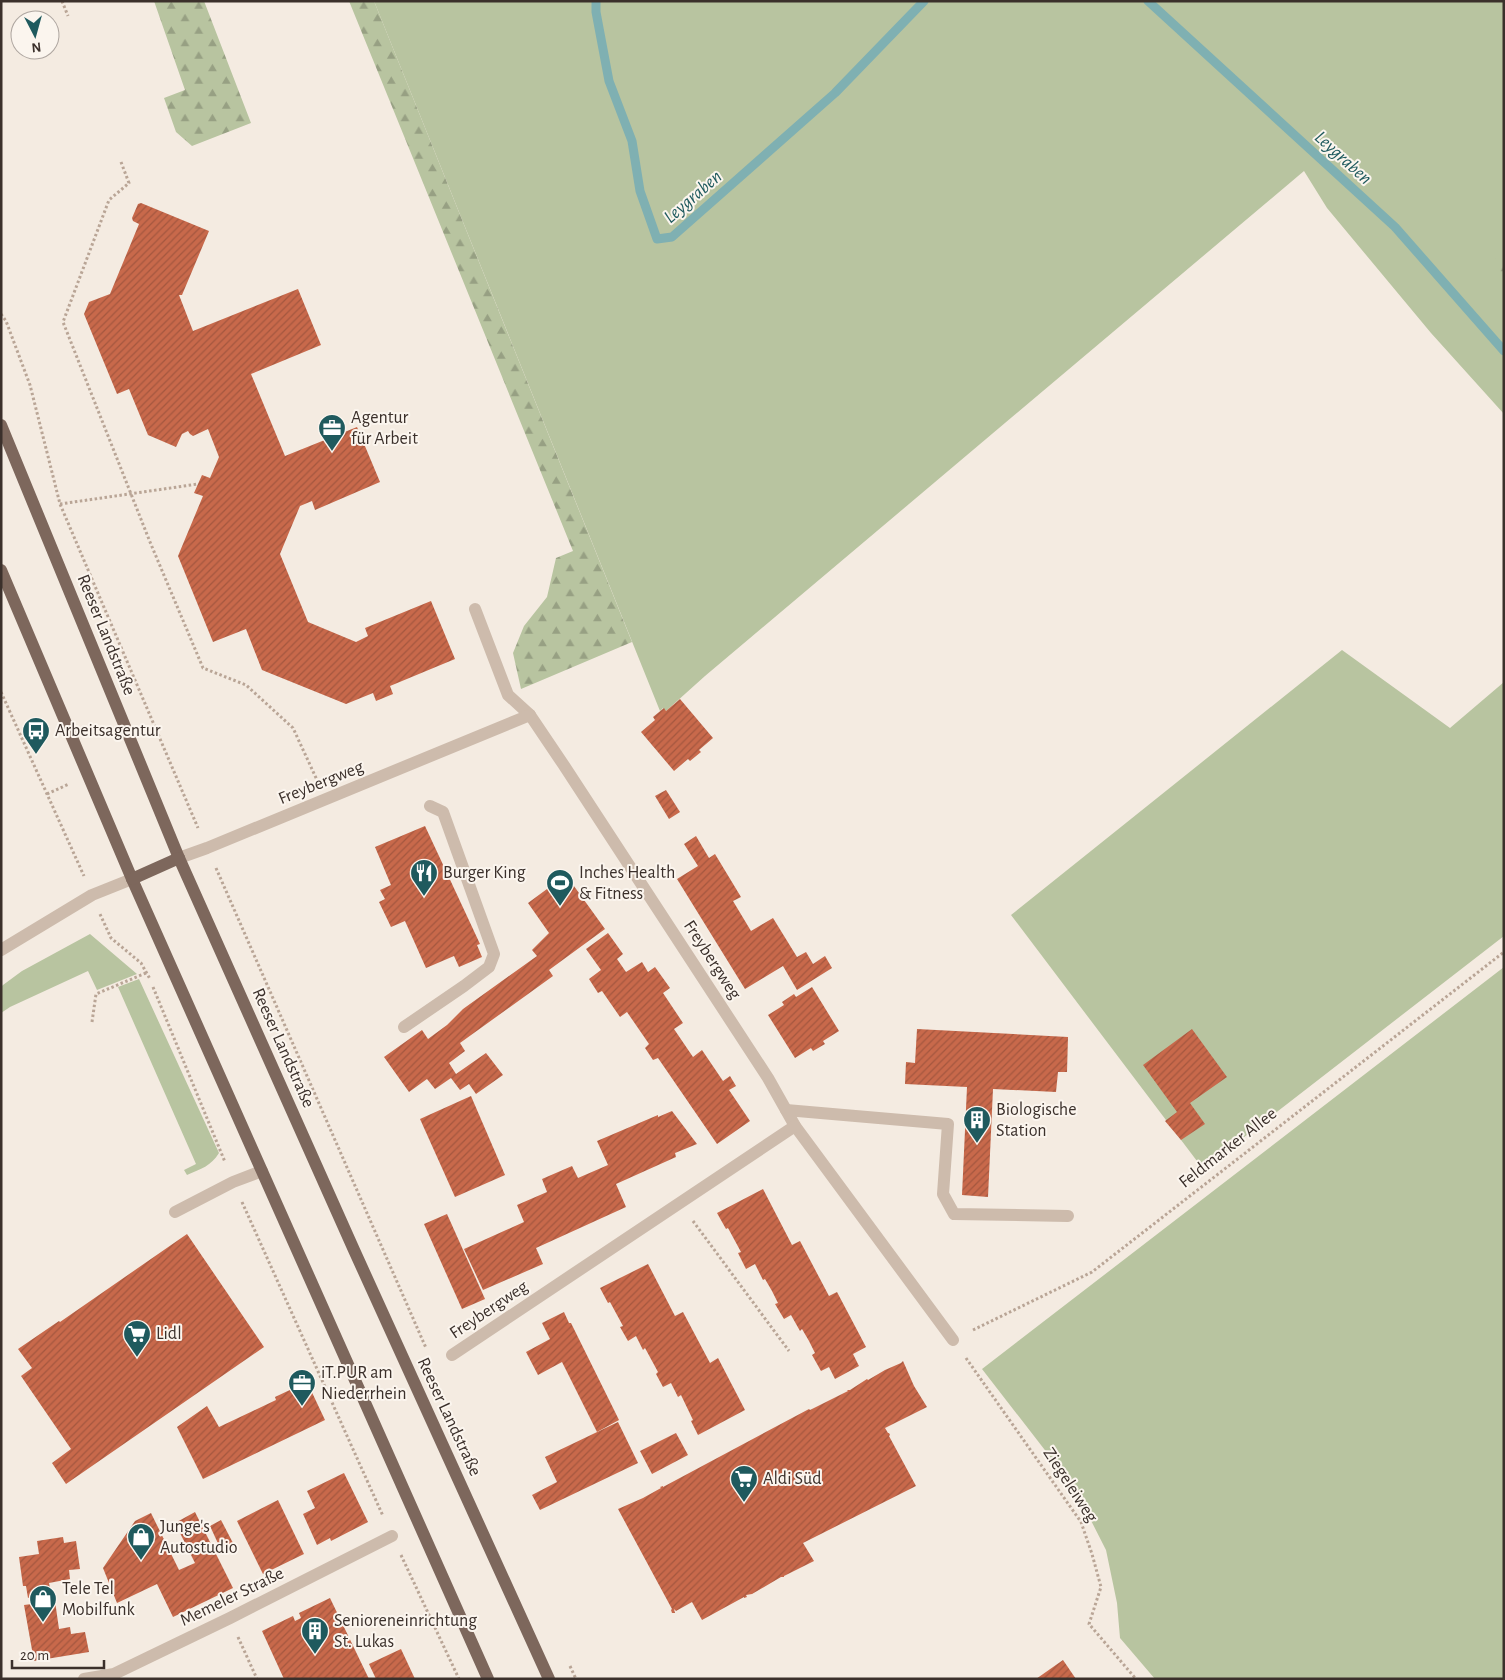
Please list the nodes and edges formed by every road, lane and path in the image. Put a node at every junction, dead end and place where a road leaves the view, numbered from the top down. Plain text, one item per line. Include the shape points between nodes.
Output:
1 (62, 1) edge
2 (68, 16) dead end
3 (121, 162) dead end
4 (1, 314) edge
5 (1, 425) edge
6 (198, 484) dead end
7 (131, 493) junction
8 (60, 504) junction
9 (1, 570) edge
10 (475, 609) dead end
11 (530, 715) junction
12 (326, 799) junction
13 (430, 806) dead end
14 (207, 848) junction
15 (179, 858) junction
16 (132, 879) junction
17 (1, 950) edge
18 (1504, 952) edge
19 (146, 973) dead end
20 (92, 1022) dead end
21 (404, 1027) dead end
22 (786, 1110) junction
23 (795, 1126) junction
24 (262, 1171) junction
25 (679, 1203) junction
26 (175, 1212) dead end
27 (1068, 1216) dead end
28 (953, 1340) junction
29 (789, 1351) dead end
30 (452, 1355) dead end
31 (429, 1356) dead end
32 (392, 1536) dead end
33 (230, 1618) junction
34 (568, 1661) dead end
35 (84, 1679) edge
36 (257, 1679) edge
37 (488, 1679) edge
38 (549, 1679) edge
39 (576, 1679) edge
40 (1136, 1679) edge

1 - 2 path
3 - 7 path via 129,183 109,200 63,322
4 - 8 path via 30,385
5 - 15 main road, Reeser Landstraße
6 - 7 path
7 - 8 path
7 - 12 path via 203,668 246,685 293,728
8 - 14 path
9 - 16 main road
10 - 11 street, Freybergweg via 508,696
11 - 12 street, Freybergweg
11 - 22 street, Freybergweg
12 - 14 street, Freybergweg
13 - 21 street via 443,812 494,954 489,967
14 - 15 street, Freybergweg
14 - 31 path
15 - 16 main road
15 - 38 main road, Reeser Landstraße
16 - 17 street via 92,895
16 - 24 main road
18 - 28 path, Feldmarker Allee via 1092,1272
19 - 20 path via 96,994
22 - 23 street, Freybergweg
22 - 27 street via 948,1124 943,1194 954,1214
23 - 25 street, Freybergweg
23 - 28 street, Freybergweg
24 - 26 street
24 - 37 main road
25 - 29 path
25 - 30 street, Freybergweg
28 - 40 path, Ziegeleiweg via 1081,1522 1101,1587 1089,1624
32 - 33 street, Memeler Straße
33 - 35 street, Memeler Straße via 114,1674
33 - 36 path
34 - 39 path

